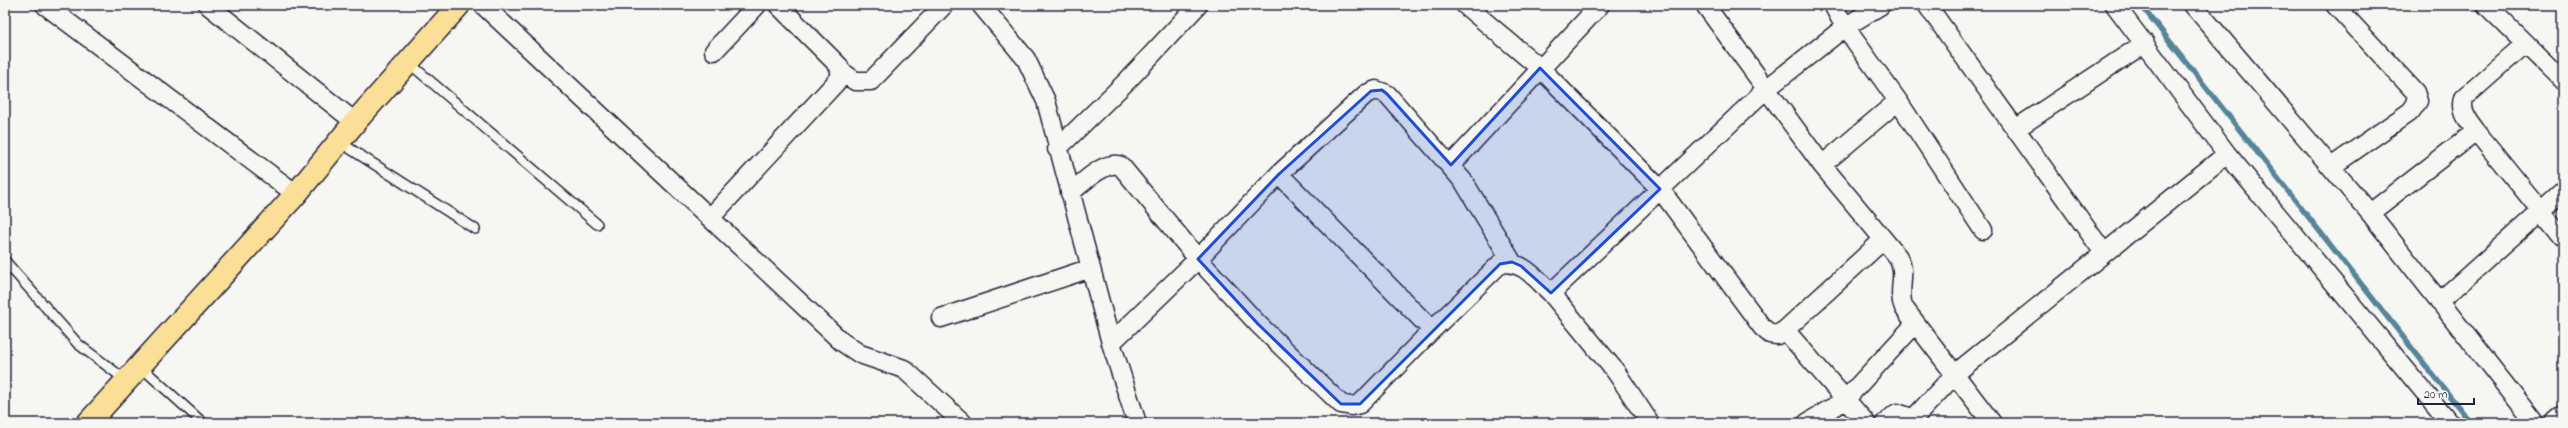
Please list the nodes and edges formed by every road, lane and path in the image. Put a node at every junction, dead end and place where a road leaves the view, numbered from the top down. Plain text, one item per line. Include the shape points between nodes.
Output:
1 (45, 5) edge
2 (208, 5) edge
3 (459, 5) edge
4 (483, 5) edge
5 (757, 5) edge
6 (778, 5) edge
7 (944, 5) edge
8 (980, 5) edge
9 (1198, 5) edge
10 (1465, 5) edge
11 (1600, 5) edge
12 (1705, 5) edge
13 (1834, 5) edge
14 (1881, 5) edge
15 (1926, 5) edge
16 (2115, 5) edge
17 (2193, 5) edge
18 (2335, 5) edge
19 (2486, 5) edge
20 (1845, 27) junction
21 (2145, 43) junction
22 (2525, 44) junction
23 (714, 51) dead end
24 (408, 62) junction
25 (1540, 68) junction
26 (841, 71) junction
27 (2563, 81) edge
28 (1765, 90) junction
29 (1898, 101) junction
30 (356, 122) junction
31 (2017, 128) junction
32 (2476, 131) junction
33 (338, 141) junction
34 (1057, 149) junction
35 (2227, 154) junction
36 (1451, 165) junction
37 (1822, 165) junction
38 (2331, 167) junction
39 (1279, 174) junction
40 (1660, 189) junction
41 (2563, 191) edge
42 (1070, 193) junction
43 (296, 194) junction
44 (2540, 210) junction
45 (2370, 213) junction
46 (710, 218) junction
47 (597, 224) dead end
48 (475, 229) dead end
49 (1983, 230) dead end
50 (2563, 238) edge
51 (1883, 240) junction
52 (2104, 253) junction
53 (1198, 259) junction
54 (5, 261) edge
55 (1512, 262) junction
56 (1091, 268) junction
57 (1551, 293) junction
58 (2439, 302) junction
59 (941, 318) dead end
60 (1916, 322) junction
61 (1432, 330) junction
62 (1785, 330) junction
63 (1111, 343) junction
64 (134, 373) junction
65 (1956, 373) junction
66 (1845, 400) junction
67 (2563, 416) edge
68 (1644, 420) edge
69 (88, 423) edge
70 (203, 423) edge
71 (963, 423) edge
72 (1137, 423) edge
73 (1808, 423) edge
74 (1866, 423) edge
75 (1885, 423) edge
76 (1992, 423) edge
77 (2450, 423) edge
78 (2535, 423) edge
79 (2555, 423) edge

1 - 43 street
2 - 30 street
3 - 24 main road
4 - 46 street
5 - 23 street
6 - 26 street via 839,66
7 - 26 street via 871,81 855,82
8 - 34 street via 1026,59 1046,101
9 - 34 street via 1128,80
10 - 25 street
11 - 25 street
12 - 28 street via 1733,41
13 - 20 street
14 - 20 street
15 - 31 street
16 - 21 street
17 - 38 street
18 - 38 street via 2415,92 2418,101 2411,111
19 - 22 street
20 - 28 street
20 - 29 street
21 - 31 street
21 - 35 street
22 - 27 street
22 - 32 street via 2464,98 2461,106 2464,115
24 - 30 main road
24 - 47 lane
25 - 36 street
25 - 40 street
26 - 46 street via 837,83
28 - 37 street
28 - 40 street
29 - 37 street
29 - 49 street
30 - 33 main road
31 - 52 street
32 - 44 street
32 - 45 street
33 - 43 main road
33 - 48 lane
34 - 42 street
35 - 52 street
35 - 77 street
36 - 39 street via 1387,94 1376,90 1366,94
36 - 55 street
37 - 51 street
38 - 45 street
39 - 53 street
39 - 61 street
40 - 57 street
40 - 62 street via 1762,327 1770,334 1777,335
41 - 44 street
42 - 53 street via 1105,167 1116,164 1121,166
42 - 56 street
43 - 64 main road
44 - 50 street
44 - 58 street
45 - 58 street
46 - 71 street via 842,342 860,354 904,369
51 - 60 street via 1903,266 1900,299
51 - 62 street
52 - 65 street
53 - 61 street via 1258,324 1341,404 1360,404
53 - 63 street
54 - 64 lane via 78,344
55 - 57 street
55 - 61 street via 1500,264
56 - 59 street
56 - 63 street
57 - 68 street via 1616,372
58 - 78 street
60 - 65 street
60 - 66 street
62 - 66 street
63 - 72 street
64 - 69 main road
64 - 70 lane
65 - 75 street via 1915,417 1898,413
65 - 76 street
66 - 73 street
66 - 74 street
67 - 79 street

